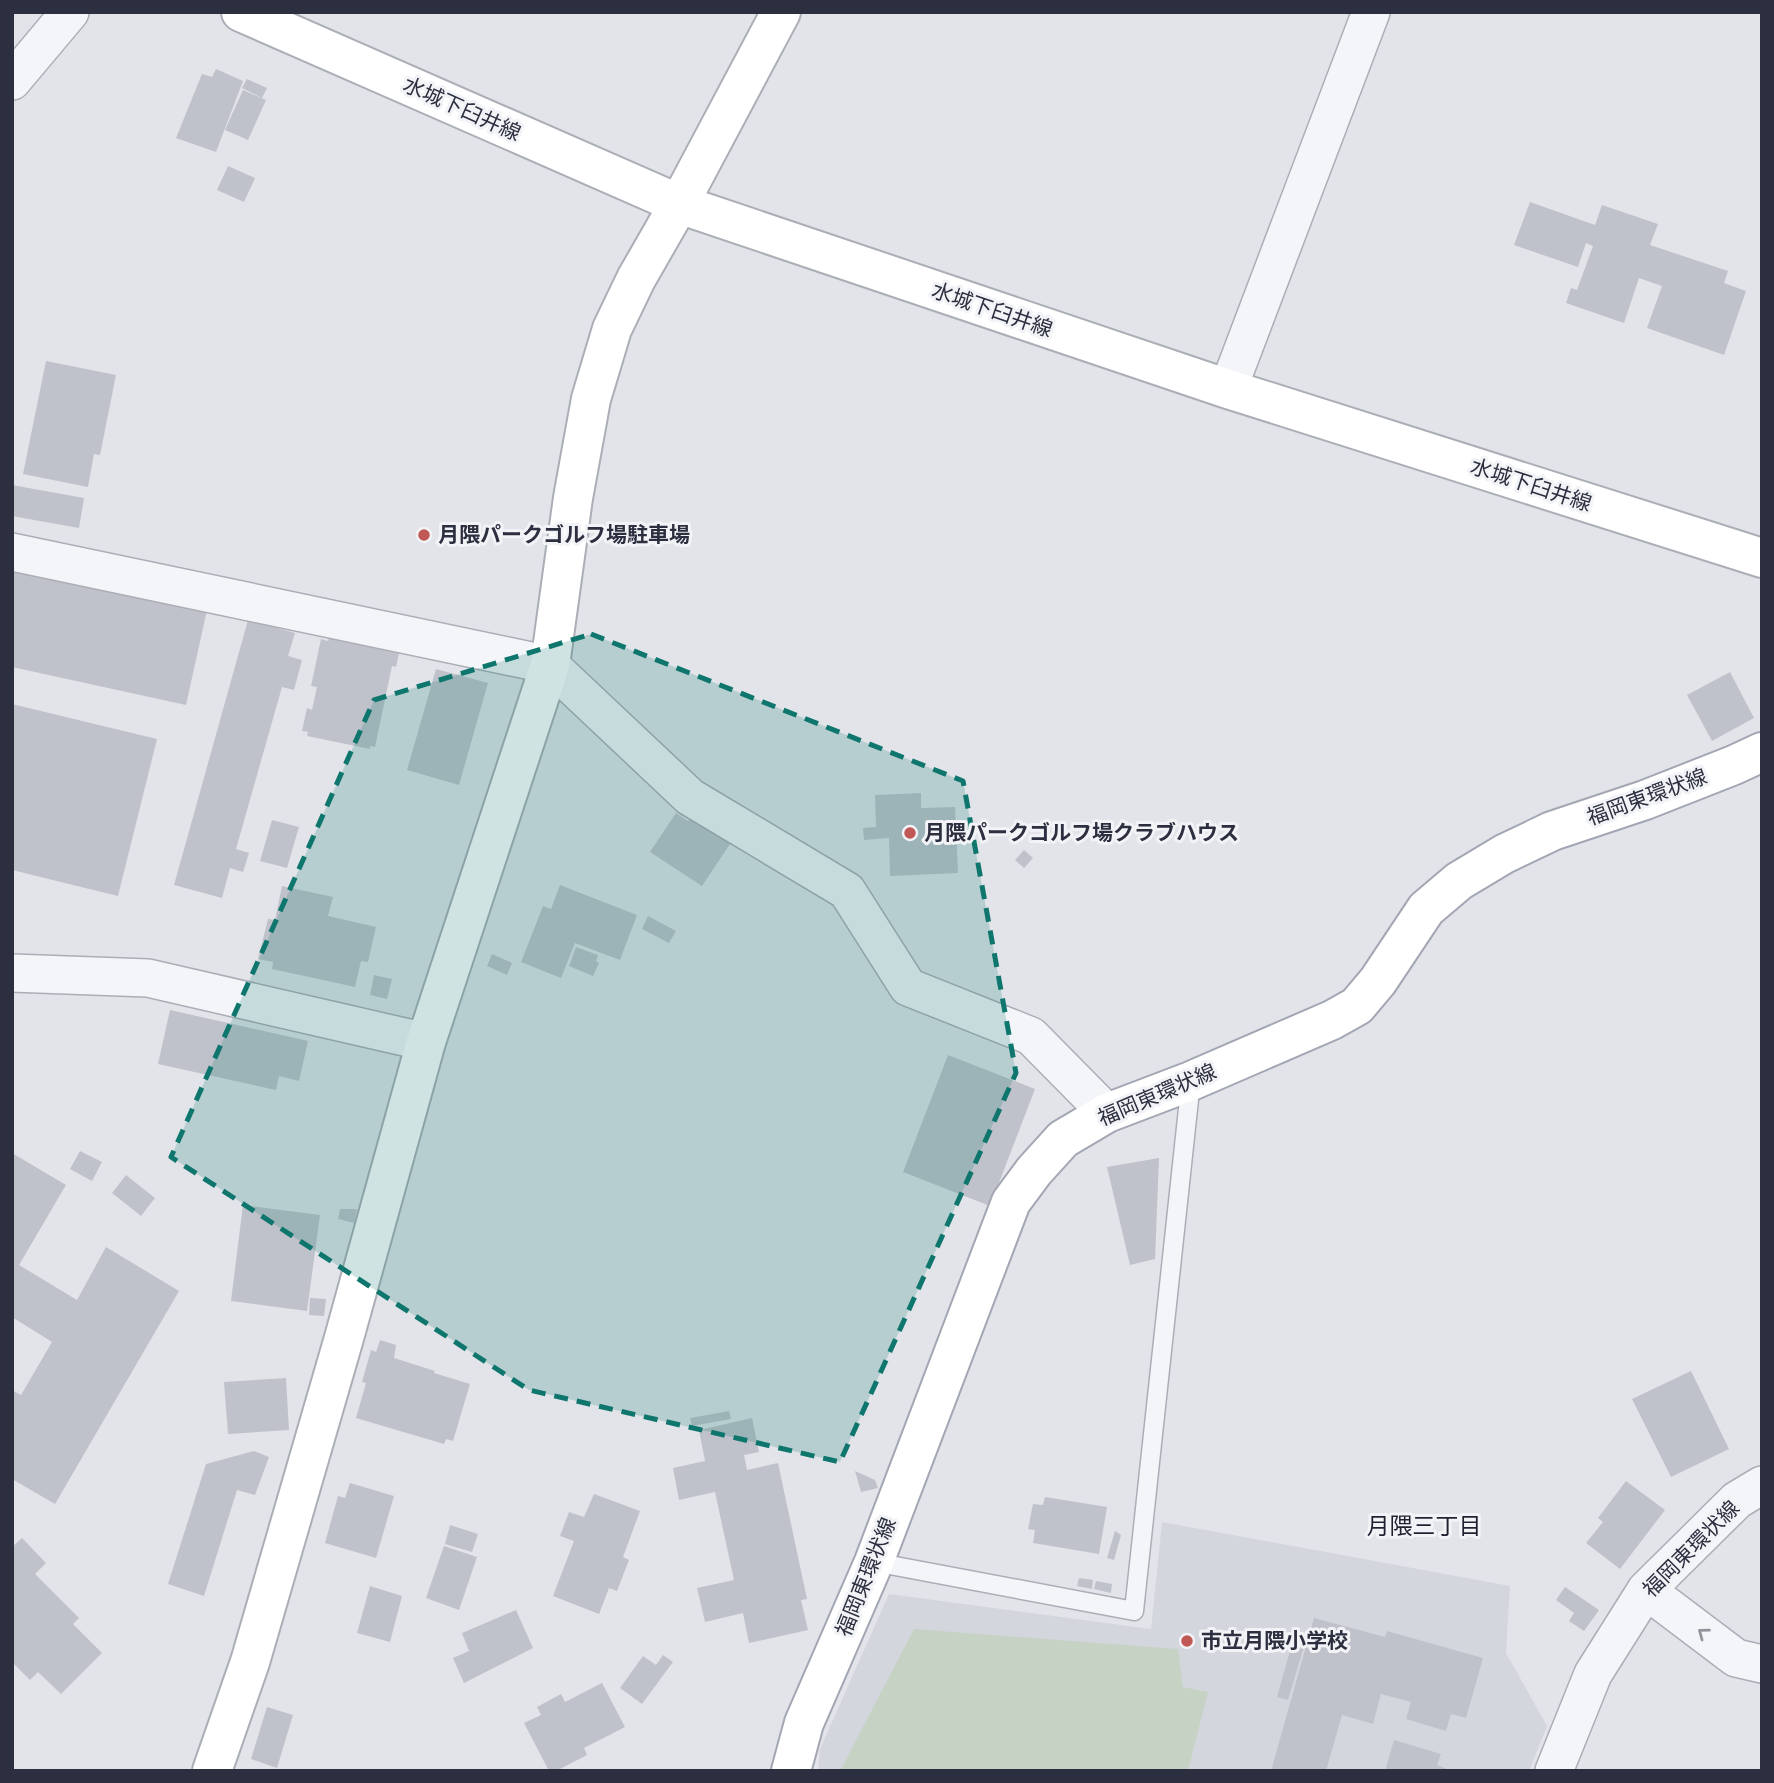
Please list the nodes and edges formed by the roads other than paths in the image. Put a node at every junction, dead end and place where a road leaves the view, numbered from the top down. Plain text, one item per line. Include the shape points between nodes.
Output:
1 (70, 12) edge
2 (241, 12) edge
3 (781, 12) edge
4 (1371, 12) edge
5 (12, 81) edge
6 (679, 204) junction
7 (1228, 390) junction
8 (12, 552) edge
9 (1762, 558) edge
10 (550, 665) junction
11 (1762, 752) edge
12 (12, 974) edge
13 (426, 1042) junction
14 (1191, 1081) junction
15 (1107, 1113) junction
16 (1762, 1485) edge
17 (874, 1562) junction
18 (1646, 1590) junction
19 (1762, 1664) edge
20 (212, 1771) edge
21 (792, 1771) edge
22 (1555, 1771) edge

1 - 5 street
2 - 6 main road, 水城下臼井線
3 - 6 main road
4 - 7 street
6 - 7 main road, 水城下臼井線
6 - 10 main road via 612,329 591,399
7 - 9 main road, 水城下臼井線
8 - 10 street
10 - 13 main road
10 - 15 street via 690,797 847,891 908,987 1031,1036
11 - 14 main road, 福岡東環状線 via 1645,800 1552,831 1504,854 1459,881 1426,909 1357,1006
12 - 13 street via 148,978
13 - 20 main road via 250,1662
14 - 15 main road, 福岡東環状線
14 - 17 lane via 1134,1611
15 - 17 main road, 福岡東環状線 via 1063,1139 1012,1202
16 - 18 street, 福岡東環状線 via 1737,1500
17 - 21 main road, 福岡東環状線 via 804,1723
19 -> 18 street via 1736,1658
18 - 22 street, 福岡東環状線 via 1592,1674

